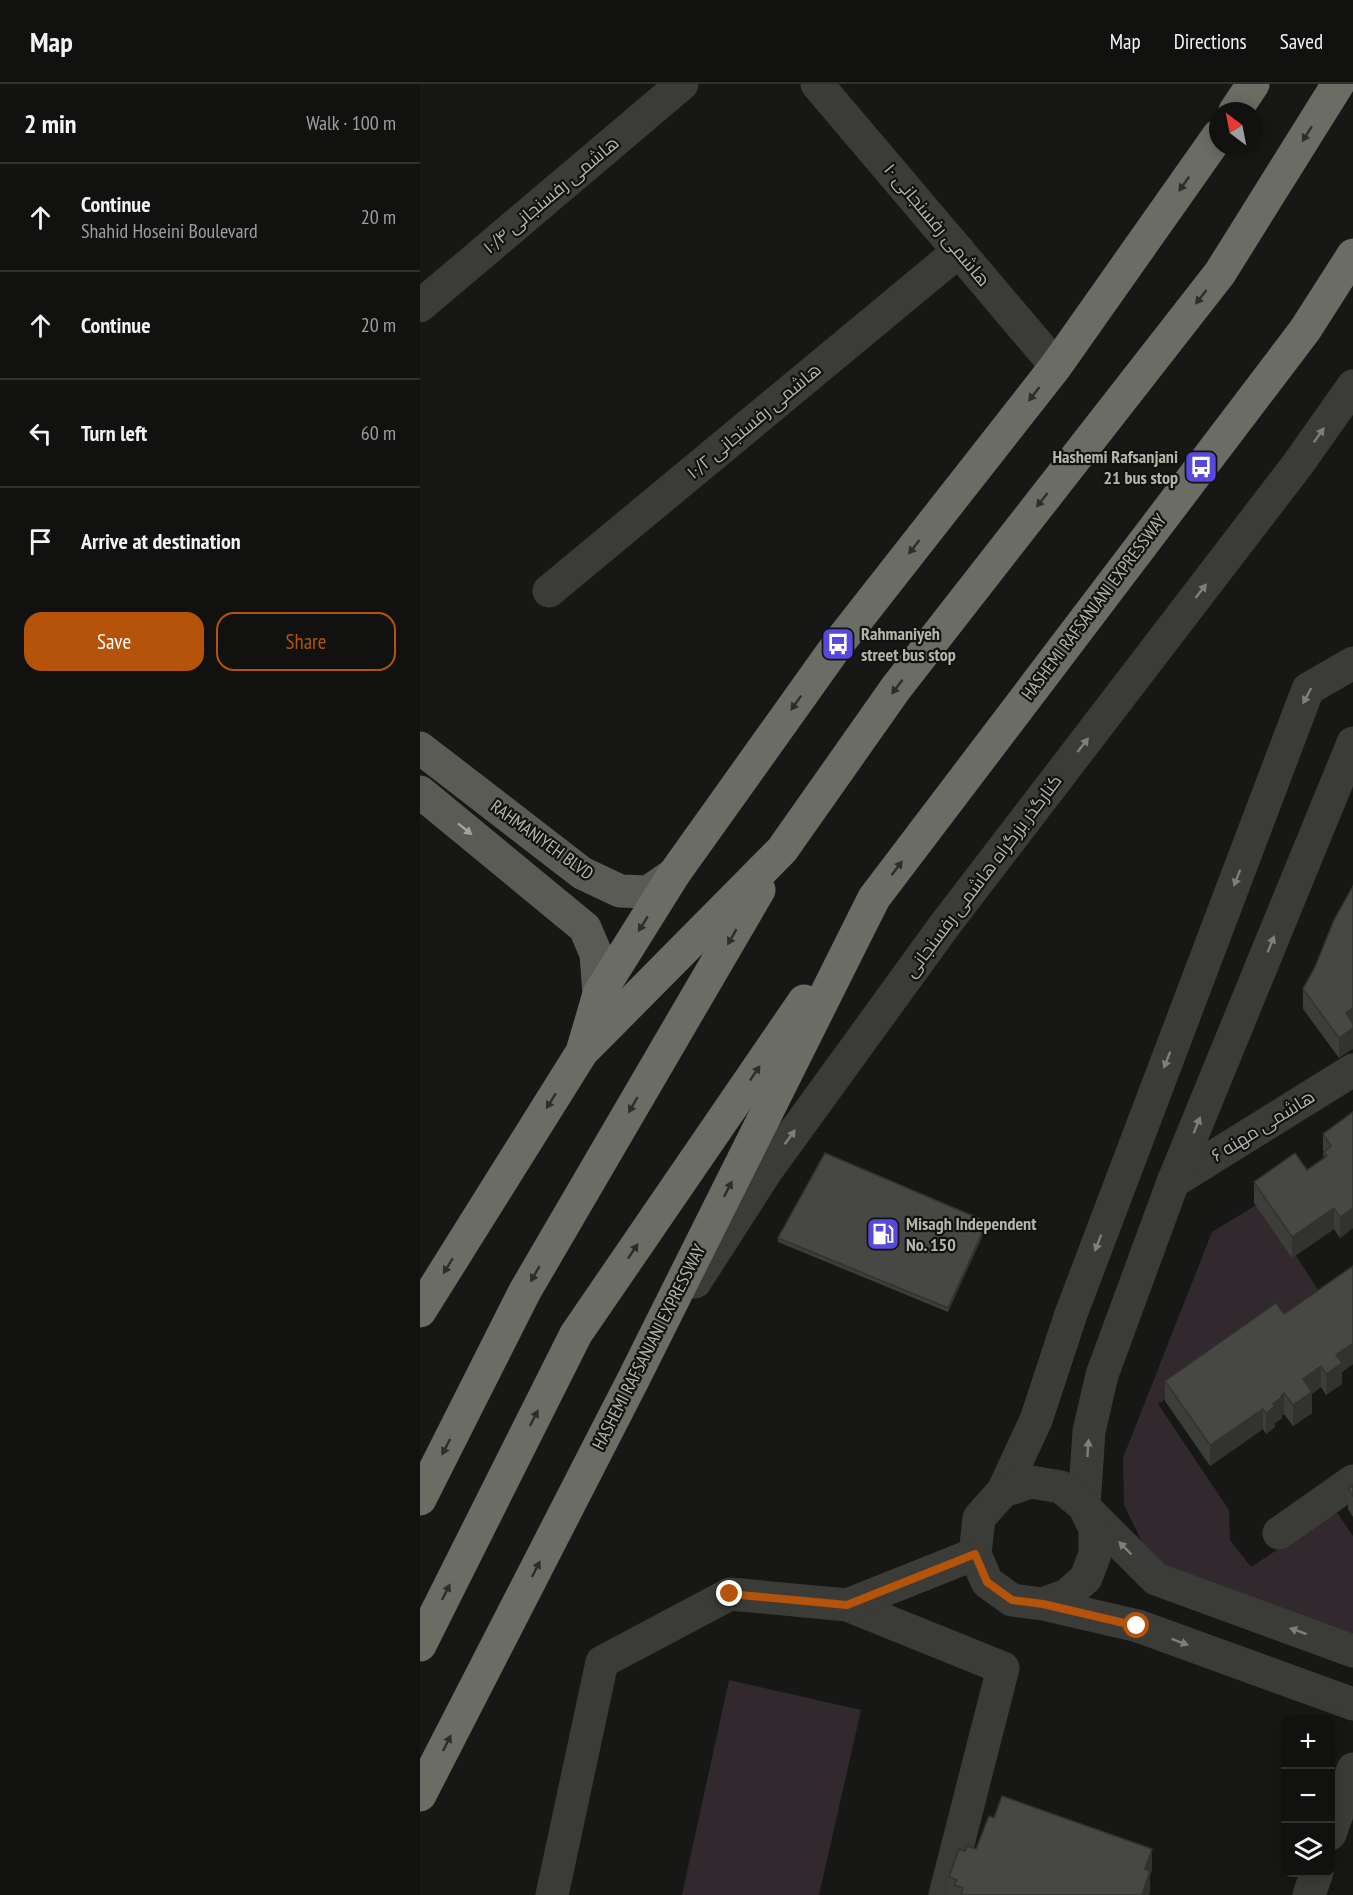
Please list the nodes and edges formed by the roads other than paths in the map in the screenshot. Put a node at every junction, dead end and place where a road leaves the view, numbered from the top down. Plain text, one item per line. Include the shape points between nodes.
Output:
1 (682, 84) edge
2 (817, 84) edge
3 (1253, 84) edge
4 (1338, 84) edge
5 (1241, 102) edge
6 (1209, 149) edge
7 (959, 251) junction
8 (1353, 255) edge
9 (420, 306) edge
10 (1056, 366) junction
11 (1353, 386) edge
12 (549, 591) dead end
13 (1353, 663) edge
14 (1353, 743) edge
15 (420, 747) edge
16 (420, 792) edge
17 (782, 850) junction
18 (674, 874) junction
19 (874, 898) junction
20 (599, 994) junction
21 (582, 1052) junction
22 (1353, 1070) edge
23 (1173, 1182) junction
24 (420, 1311) edge
25 (633, 1380) junction
26 (1353, 1481) edge
27 (1003, 1491) junction
28 (420, 1499) edge
29 (1084, 1506) junction
30 (1279, 1533) dead end
31 (975, 1554) junction
32 (1043, 1604) junction
33 (847, 1605) junction
34 (420, 1645) edge
35 (1353, 1650) edge
36 (1353, 1704) edge
37 (1353, 1769) edge
38 (420, 1795) edge
39 (1334, 1823) edge
40 (1315, 1877) edge
41 (552, 1895) edge
42 (945, 1895) edge
43 (1309, 1895) edge

1 - 9 street, هاشمی رفسنجانی ۱۰/۴
2 - 7 street, هاشمی رفسنجانی ۱۰
3 - 5 highway
4 -> 17 highway via 1220,273 896,688
6 -> 10 highway
7 - 10 street, هاشمی رفسنجانی ۱۰
7 - 12 street, هاشمی رفسنجانی ۱۰/۲
19 -> 8 highway, HASHEMI RAFSANJANI EXPRESSWAY via 1305,330
10 -> 18 highway via 838,644
25 -> 11 street, کنارگذر بزرگراه هاشمی رفسنجانی via 767,1170 944,926 1298,465
13 -> 27 street via 1308,690 1071,1314 1036,1420
23 -> 14 street
15 - 18 main road, RAHMANIYEH BLVD via 582,873 620,891 648,892
16 -> 20 main road, RAHMANIYEH BLVD via 585,928 596,954
17 - 21 highway
17 -> 28 highway via 525,1291
18 -> 20 highway
25 -> 19 highway, HASHEMI RAFSANJANI EXPRESSWAY
34 -> 19 highway, HASHEMI RAFSANJANI EXPRESSWAY via 576,1334
20 - 21 highway
21 -> 24 highway
22 - 23 street, هاشمی مهنه ۶
29 -> 23 street via 1089,1431 1102,1375
38 -> 25 highway, HASHEMI RAFSANJANI EXPRESSWAY
26 - 30 street
27 - 29 street via 1031,1482 1060,1487
27 - 31 street via 979,1518
29 - 32 street via 1095,1529 1095,1554 1086,1578 1067,1595
35 -> 29 street via 1156,1579
31 - 32 street via 987,1582 1012,1600
31 - 33 street
32 -> 36 street via 1137,1626
33 - 41 street via 730,1594 602,1662
33 - 42 street via 1003,1668
37 - 39 street
40 - 43 street

